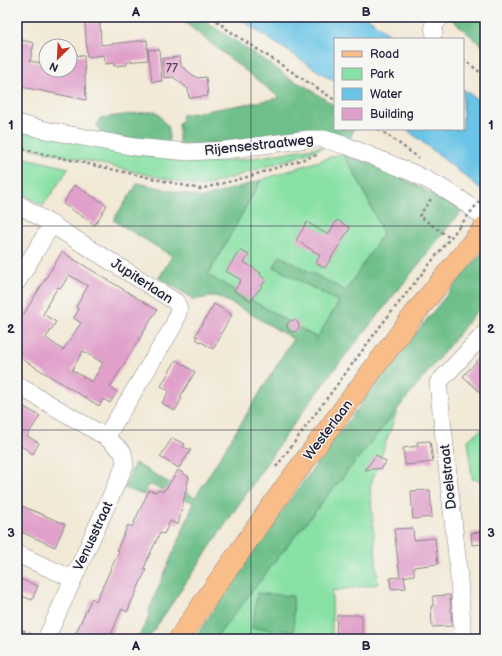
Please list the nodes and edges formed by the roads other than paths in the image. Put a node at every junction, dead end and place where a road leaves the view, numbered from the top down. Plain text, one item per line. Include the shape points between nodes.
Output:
1 (17, 123) edge
2 (17, 203) edge
3 (485, 218) edge
4 (52, 224) junction
5 (473, 231) edge
6 (17, 282) edge
7 (485, 333) edge
8 (17, 385) edge
9 (106, 437) junction
10 (17, 554) edge
11 (73, 579) junction
12 (41, 638) edge
13 (179, 639) edge
14 (463, 639) edge

1 - 3 street, Rijensestraatweg via 135,147 188,152 324,138 439,186 460,198
2 - 4 street, Jupiterlaan
4 - 6 street
4 - 9 street, Jupiterlaan via 176,302 179,309 174,325
5 - 13 main road, Westerlaan via 288,483
7 - 14 street, Doelstraat via 438,383 458,565
8 - 9 street, Venusstraat
9 - 11 street, Venusstraat via 123,452 125,465
10 - 11 street
11 - 12 street, Venusstraat

